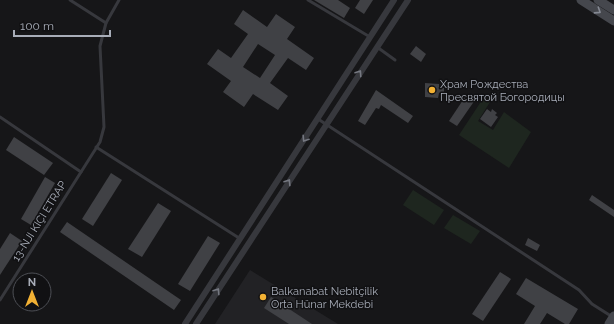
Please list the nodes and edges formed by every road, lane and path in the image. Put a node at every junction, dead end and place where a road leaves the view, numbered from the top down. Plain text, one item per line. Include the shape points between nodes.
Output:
1 (70, 0) edge
2 (119, 0) edge
3 (308, 0) edge
4 (394, 0) edge
5 (408, 0) edge
6 (581, 0) edge
7 (598, 0) edge
8 (614, 10) edge
9 (614, 21) edge
10 (106, 23) junction
11 (370, 37) junction
12 (377, 47) junction
13 (395, 60) dead end
14 (0, 117) edge
15 (317, 119) junction
16 (326, 123) junction
17 (96, 147) junction
18 (81, 172) junction
19 (240, 238) junction
20 (0, 300) edge
21 (612, 319) edge
22 (185, 324) edge
23 (196, 324) edge

1 - 10 lane
2 - 10 lane, 13-NJI KIÇI ETRAP
3 - 11 lane
4 - 11 street
5 - 12 street
6 -> 9 street
7 - 8 street
10 - 17 lane, 13-NJI KIÇI ETRAP via 100,46 104,127
11 - 15 street
12 - 13 lane
16 -> 12 street
14 - 18 lane
15 - 16 lane
15 -> 19 street
16 - 21 lane via 579,290
23 -> 16 street
17 - 18 lane, 13-NJI KIÇI ETRAP
17 - 19 lane
18 - 20 lane, 13-NJI KIÇI ETRAP
19 - 22 street

